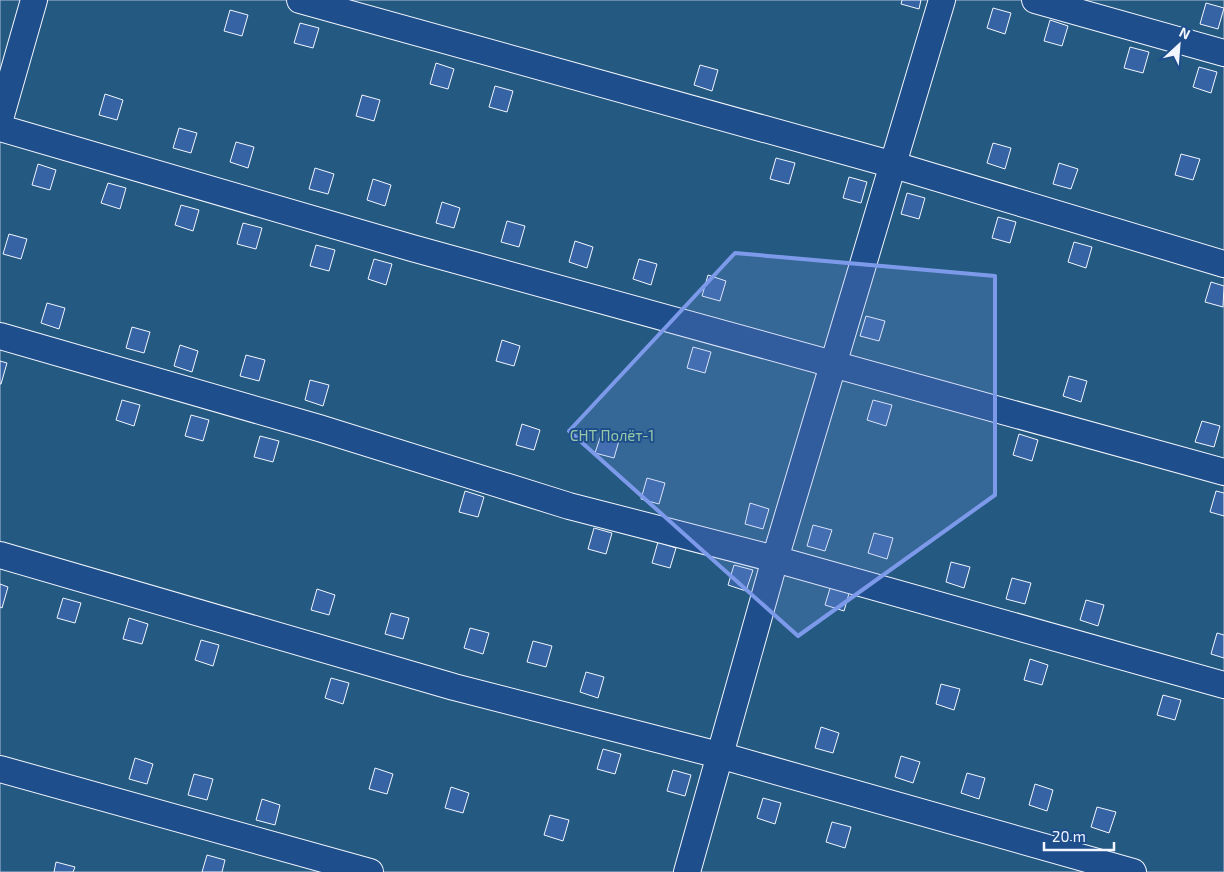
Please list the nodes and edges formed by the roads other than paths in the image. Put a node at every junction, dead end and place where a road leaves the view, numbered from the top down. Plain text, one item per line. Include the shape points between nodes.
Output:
1 (34, 0) edge
2 (300, 0) edge
3 (942, 0) edge
4 (1035, 0) edge
5 (1224, 53) edge
6 (0, 119) edge
7 (0, 128) edge
8 (894, 165) junction
9 (1224, 264) edge
10 (0, 336) edge
11 (834, 364) junction
12 (1224, 472) edge
13 (0, 555) edge
14 (775, 559) junction
15 (1224, 685) edge
16 (719, 755) junction
17 (0, 770) edge
18 (370, 872) edge
19 (687, 872) edge
20 (1134, 872) edge

1 - 6 lane
2 - 8 lane
3 - 8 lane
4 - 5 lane
7 - 11 lane via 412,248
8 - 9 lane
8 - 11 lane
10 - 14 lane via 320,428 569,506
11 - 12 lane
11 - 14 lane
13 - 16 lane via 454,687
14 - 15 lane
14 - 16 lane
16 - 19 lane
16 - 20 lane
17 - 18 lane

